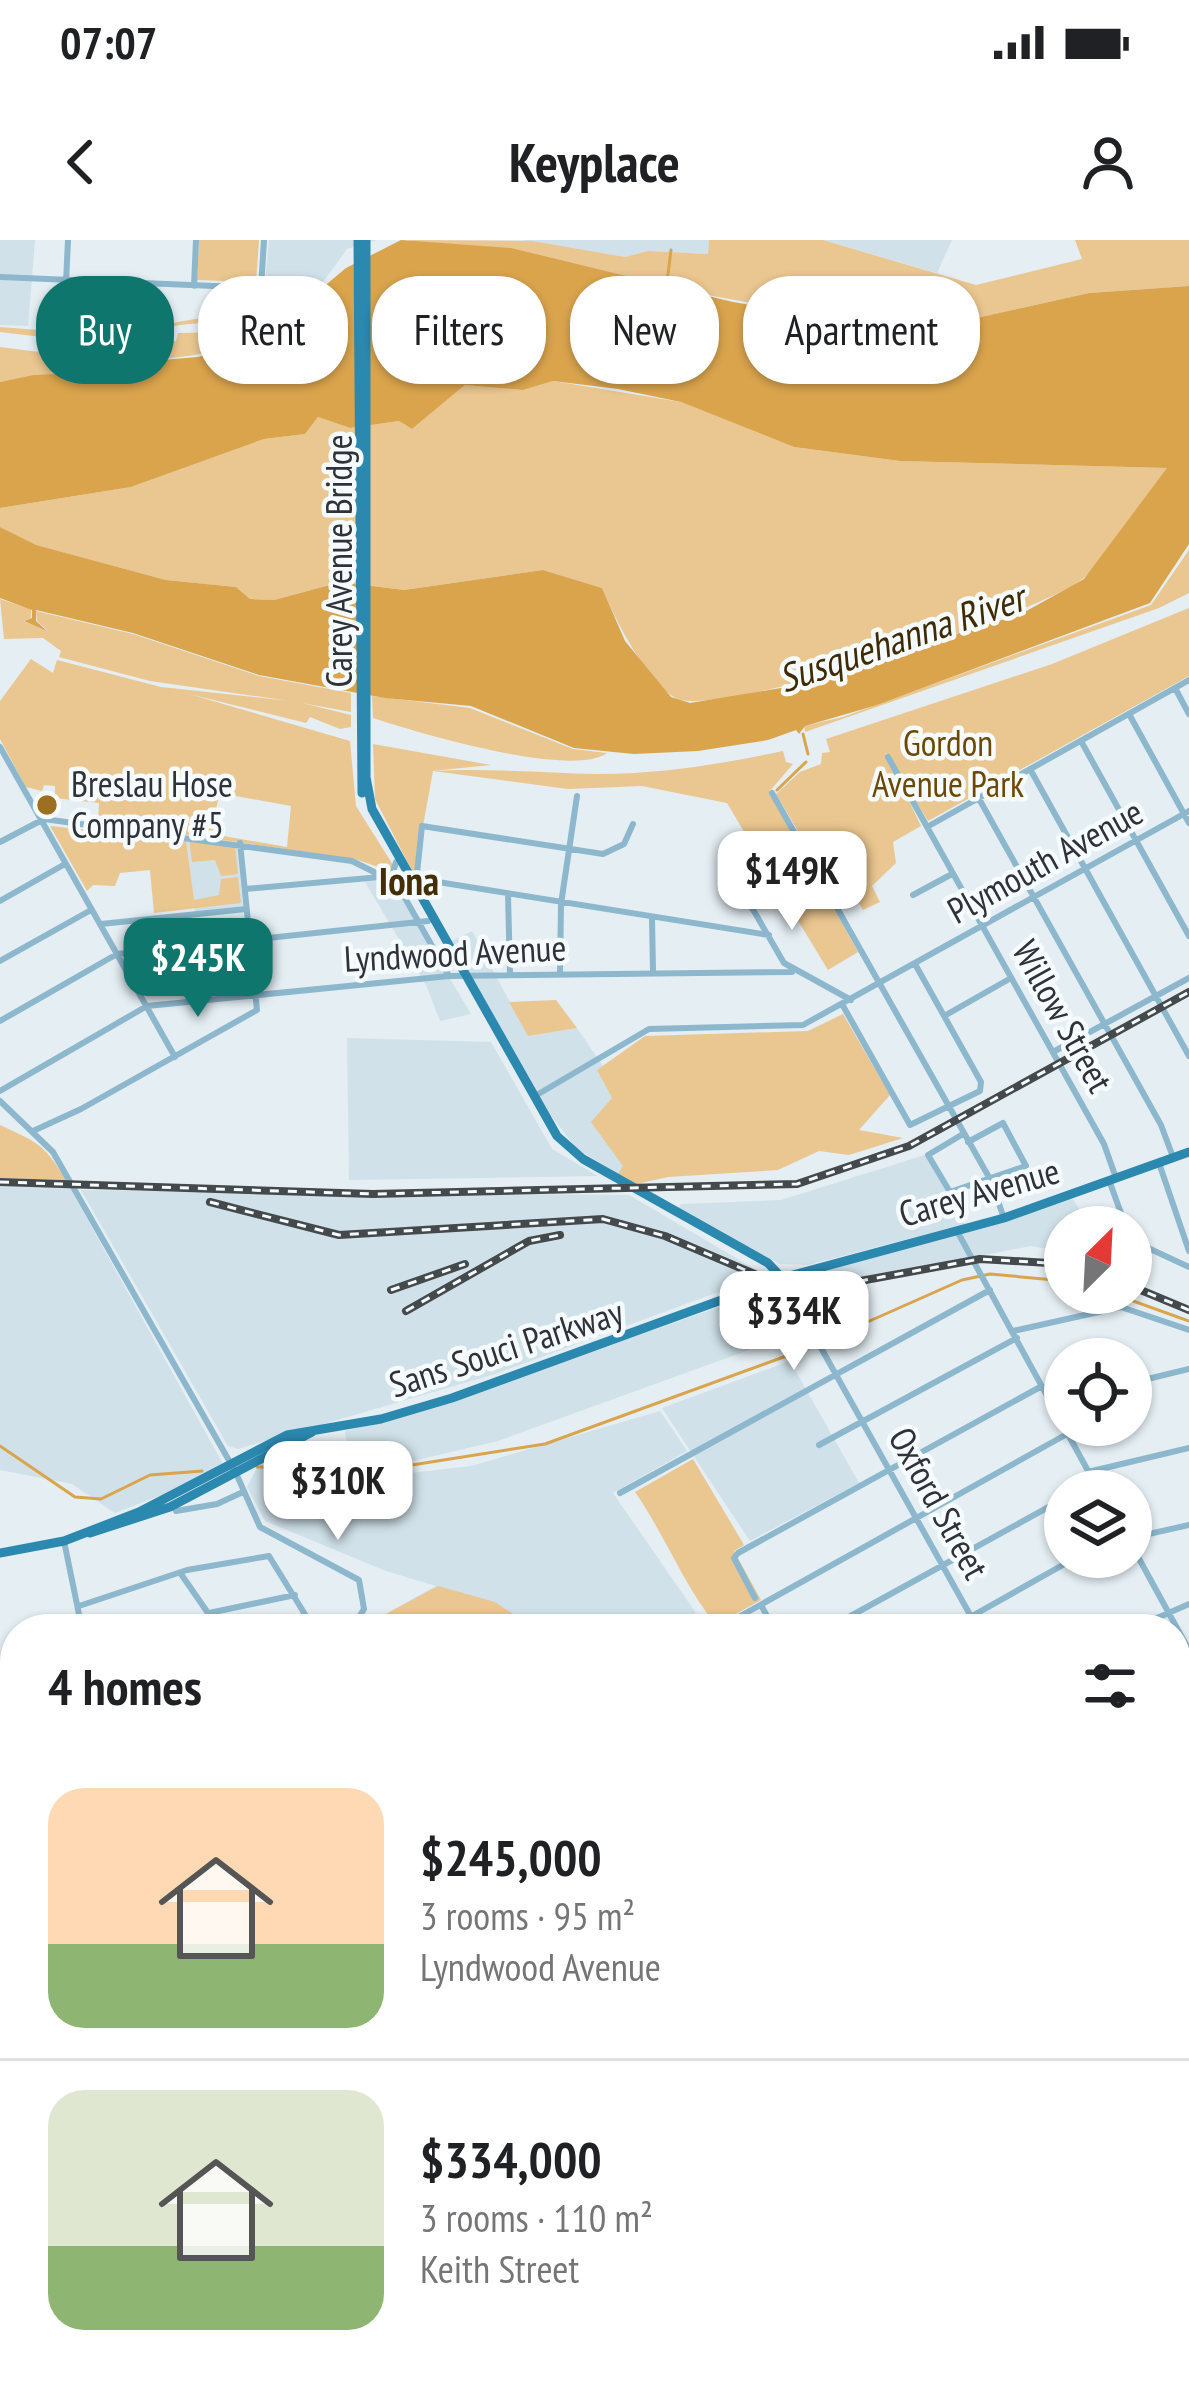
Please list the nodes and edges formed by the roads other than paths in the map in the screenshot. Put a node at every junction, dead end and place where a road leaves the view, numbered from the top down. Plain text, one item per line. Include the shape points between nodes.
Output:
1 (68, 240) edge
2 (196, 240) edge
3 (264, 240) edge
4 (362, 240) edge
5 (67, 276) edge
6 (0, 277) edge
7 (36, 279) edge
8 (174, 285) edge
9 (194, 286) junction
10 (1189, 680) edge
11 (1175, 688) junction
12 (1129, 714) junction
13 (1189, 714) edge
14 (363, 736) junction
15 (1081, 741) junction
16 (0, 747) edge
17 (888, 757) dead end
18 (1030, 769) junction
19 (12, 770) junction
20 (0, 776) edge
21 (772, 793) dead end
22 (577, 796) dead end
23 (978, 797) junction
24 (1186, 813) edge
25 (41, 820) junction
26 (1189, 823) edge
27 (633, 824) dead end
28 (927, 827) junction
29 (1136, 841) junction
30 (0, 842) edge
31 (240, 843) junction
32 (569, 849) junction
33 (66, 864) junction
34 (1086, 869) junction
35 (730, 870) dead end
36 (952, 874) junction
37 (380, 875) junction
38 (405, 875) junction
39 (428, 881) junction
40 (245, 889) junction
41 (418, 892) junction
42 (508, 896) junction
43 (913, 896) dead end
44 (1034, 898) junction
45 (0, 901) edge
46 (560, 904) junction
47 (248, 909) junction
48 (92, 910) junction
49 (652, 919) junction
50 (424, 923) junction
51 (100, 924) junction
52 (982, 926) junction
53 (769, 935) junction
54 (1189, 936) edge
55 (251, 940) junction
56 (117, 954) junction
57 (0, 961) edge
58 (915, 964) junction
59 (653, 971) junction
60 (792, 972) junction
61 (560, 973) junction
62 (510, 974) junction
63 (464, 975) junction
64 (449, 976) junction
65 (1011, 978) junction
66 (1189, 978) edge
67 (880, 983) junction
68 (257, 995) junction
69 (1156, 996) junction
70 (846, 1002) junction
71 (147, 1006) junction
72 (944, 1016) junction
73 (0, 1021) edge
74 (1104, 1024) junction
75 (1053, 1052) junction
76 (1189, 1056) edge
77 (176, 1057) junction
78 (0, 1091) edge
79 (532, 1097) junction
80 (0, 1101) edge
81 (950, 1108) junction
82 (4, 1114) edge
83 (32, 1131) junction
84 (966, 1138) junction
85 (1189, 1152) edge
86 (1173, 1157) junction
87 (1159, 1162) junction
88 (990, 1179) junction
89 (1112, 1179) junction
90 (1120, 1206) edge
91 (1004, 1217) junction
92 (957, 1230) junction
93 (1152, 1250) edge
94 (1189, 1251) edge
95 (768, 1263) junction
96 (1189, 1267) edge
97 (819, 1268) junction
98 (782, 1278) junction
99 (762, 1285) junction
100 (990, 1290) junction
101 (796, 1304) junction
102 (1189, 1330) edge
103 (1015, 1335) junction
104 (1189, 1369) edge
105 (837, 1374) junction
106 (1152, 1378) edge
107 (1042, 1386) junction
108 (1044, 1389) edge
109 (863, 1421) junction
110 (819, 1444) dead end
111 (1045, 1446) edge
112 (1189, 1448) edge
113 (233, 1467) junction
114 (890, 1469) junction
115 (1096, 1470) edge
116 (243, 1492) junction
117 (620, 1493) dead end
118 (1044, 1510) edge
119 (176, 1511) dead end
120 (918, 1517) junction
121 (1189, 1525) edge
122 (1152, 1535) edge
123 (64, 1541) junction
124 (0, 1553) edge
125 (944, 1566) junction
126 (181, 1574) junction
127 (1044, 1575) edge
128 (1151, 1578) edge
129 (295, 1595) junction
130 (758, 1601) junction
131 (1189, 1604) edge
132 (80, 1606) junction
133 (1168, 1610) junction
134 (209, 1613) joint
135 (81, 1614) edge
136 (306, 1614) edge
137 (359, 1614) edge
138 (739, 1614) edge
139 (765, 1614) edge
140 (855, 1614) edge
141 (970, 1614) edge
142 (975, 1614) edge
143 (1160, 1614) edge
144 (1170, 1614) edge

1 - 5 street
2 - 9 street
3 - 9 street via 261,288
4 - 14 main road, Carey Avenue Bridge
6 - 7 street
8 - 9 street
10 - 11 street
11 - 12 street
11 - 13 street
12 - 15 street
12 - 24 street
14 - 38 main road via 368,798
14 - 38 main road via 363,800
15 - 18 street
15 - 29 street
16 - 19 street
17 - 28 street, Willow Street
18 - 23 street
18 - 34 street
19 - 20 street
19 - 25 street
21 - 67 street
22 - 32 street
23 - 28 street
23 - 44 street
24 - 26 street
24 - 29 street, Plymouth Avenue
25 - 30 street
25 - 31 street
25 - 33 street
27 - 32 street via 624,844 608,853
28 - 36 street, Willow Street
29 - 34 street, Plymouth Avenue
29 - 54 street
31 - 37 street via 352,861
31 - 40 street
32 - 38 street via 422,826
32 - 46 street
33 - 45 street
33 - 48 street
34 - 44 street, Plymouth Avenue
34 - 69 street
35 - 53 street
36 - 43 street
36 - 52 street, Willow Street
37 - 38 street
37 - 40 street
38 - 39 street
38 - 41 main road
38 - 50 main road
39 - 41 street
39 - 42 street
40 - 47 street
41 - 63 main road
42 - 46 street
42 - 62 street
44 - 52 street, Plymouth Avenue
44 - 74 street
46 - 49 street
46 - 61 street
47 - 51 street
47 - 55 street
48 - 51 street
48 - 57 street
49 - 53 street
49 - 59 street
50 - 55 street
50 - 63 main road
50 - 64 street
51 - 56 street
52 - 58 street, Plymouth Avenue
52 - 65 street, Willow Street
53 - 60 street
55 - 56 street
55 - 68 street
56 - 71 street
56 - 73 street
58 - 67 street, Plymouth Avenue
58 - 72 street
59 - 60 street, Lyndwood Avenue
59 - 61 street, Lyndwood Avenue
60 - 70 street
61 - 62 street, Lyndwood Avenue
62 - 63 street, Lyndwood Avenue
63 - 64 street, Lyndwood Avenue
63 - 79 main road
64 - 68 street, Lyndwood Avenue
65 - 72 street
65 - 75 street, Willow Street
66 - 69 street
67 - 70 street, Plymouth Avenue
67 - 81 street
68 - 71 street, Lyndwood Avenue
68 - 77 street via 254,1012
69 - 74 street
69 - 76 street
70 - 79 street, Plymouth Avenue via 797,1027 641,1031
70 - 81 street via 910,1125
71 - 77 street
71 - 78 street, Lyndwood Avenue
72 - 81 street via 982,1088
74 - 75 street
74 - 86 street
75 - 89 street, Willow Street via 1104,1144
77 - 83 street
79 - 95 main road via 583,1160
80 - 82 street
81 - 84 street
82 - 83 street
83 - 113 street via 53,1152
84 - 88 street
84 - 88 street via 928,1155 950,1192
84 - 88 street via 1003,1123 1026,1166
85 - 86 main road, Carey Avenue
86 - 87 main road, Carey Avenue
87 - 89 main road, Carey Avenue
87 - 94 street
88 - 91 street
89 - 90 street, Willow Street
89 - 91 main road, Carey Avenue
91 - 92 main road, Carey Avenue
92 - 97 main road, Carey Avenue
92 - 100 street
93 - 96 street
95 - 97 main road
95 - 98 main road
97 - 98 main road, Carey Avenue
98 - 99 main road, Sans Souci Parkway
98 - 101 street, Oxford Street
99 - 101 street
99 - 113 main road, Sans Souci Parkway via 465,1394 312,1432
100 - 103 street
100 - 105 street
101 - 105 street, Oxford Street
102 - 103 street via 1121,1307
103 - 107 street
103 - 109 street
104 - 106 street
105 - 109 street, Oxford Street
105 - 117 street
107 - 108 street
107 - 114 street
109 - 110 street
109 - 114 street, Oxford Street
111 - 120 street
112 - 115 street
113 - 116 street
113 - 123 main road, Sans Souci Parkway via 139,1520
114 - 120 street, Oxford Street
114 - 130 street via 738,1553
116 - 119 street
116 - 137 street via 260,1526 359,1580 365,1601
118 - 125 street
120 - 125 street, Oxford Street
120 - 130 street
121 - 122 street
123 - 124 main road, Sans Souci Parkway
123 - 132 street
125 - 140 street
125 - 141 street, Oxford Street
126 - 129 street via 269,1556
126 - 132 street
126 - 134 street
127 - 142 street
128 - 133 street
129 - 134 street
129 - 136 street
130 - 138 street
130 - 139 street
131 - 133 street
132 - 135 street
133 - 143 street
133 - 144 street

